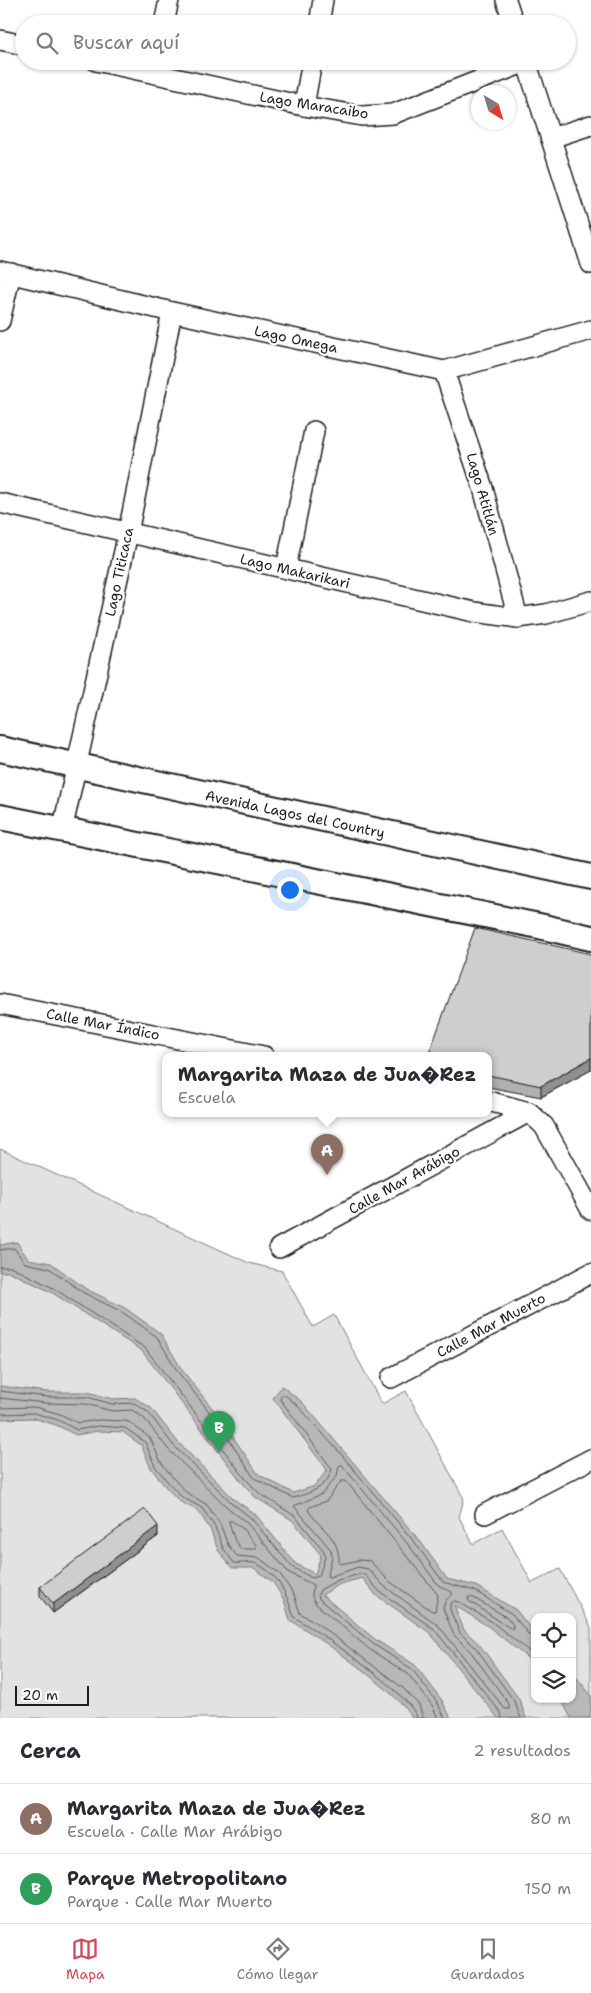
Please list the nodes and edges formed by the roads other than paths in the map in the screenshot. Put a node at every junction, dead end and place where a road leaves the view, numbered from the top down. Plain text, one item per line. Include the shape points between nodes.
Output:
1 (169, 0) edge
2 (323, 0) edge
3 (506, 0) edge
4 (166, 15) edge
5 (320, 15) edge
6 (511, 15) edge
7 (0, 40) edge
8 (15, 43) edge
9 (164, 70) edge
10 (310, 70) edge
11 (506, 70) edge
12 (529, 70) edge
13 (304, 106) junction
14 (591, 125) edge
15 (551, 138) junction
16 (591, 264) edge
17 (5, 272) edge
18 (172, 312) junction
19 (0, 321) edge
20 (591, 330) edge
21 (444, 371) junction
22 (314, 431) dead end
23 (0, 503) edge
24 (128, 532) junction
25 (286, 568) junction
26 (591, 601) edge
27 (518, 618) junction
28 (0, 750) edge
29 (77, 767) junction
30 (0, 817) edge
31 (62, 831) junction
32 (591, 877) edge
33 (591, 938) edge
34 (0, 1004) edge
35 (244, 1052) edge
36 (492, 1102) edge
37 (529, 1112) junction
38 (591, 1210) edge
39 (279, 1248) dead end
40 (591, 1273) edge
41 (391, 1378) dead end
42 (591, 1459) edge
43 (485, 1514) dead end

1 - 4 street
2 - 5 street
3 - 6 street
7 - 8 street
9 - 13 street, Lago Maracaibo
10 - 13 street
11 - 13 street, Lago Maracaibo via 393,114 362,116
12 - 15 street
14 - 15 street
15 - 16 street
17 - 18 street, Lago Omega
17 - 19 street
18 - 21 street, Lago Omega
18 - 24 street, Lago Titicaca
20 - 21 street, Lago Omega
21 - 27 street, Lago Atitlán via 483,488
22 - 25 street
23 - 24 street, Lago Makarikari
24 - 25 street, Lago Makarikari
24 - 29 street, Lago Titicaca
25 - 27 street, Lago Makarikari via 474,612
26 - 27 street, Lago Makarikari
28 - 29 street, Avenida Lagos del Country
29 - 31 street, Lago Titicaca
29 - 32 street, Avenida Lagos del Country
30 - 31 street
31 - 33 street
34 - 35 street, Calle Mar Índico
36 - 37 street
37 - 38 street via 544,1126
37 - 39 street, Calle Mar Arábigo
40 - 41 street, Calle Mar Muerto
42 - 43 street

